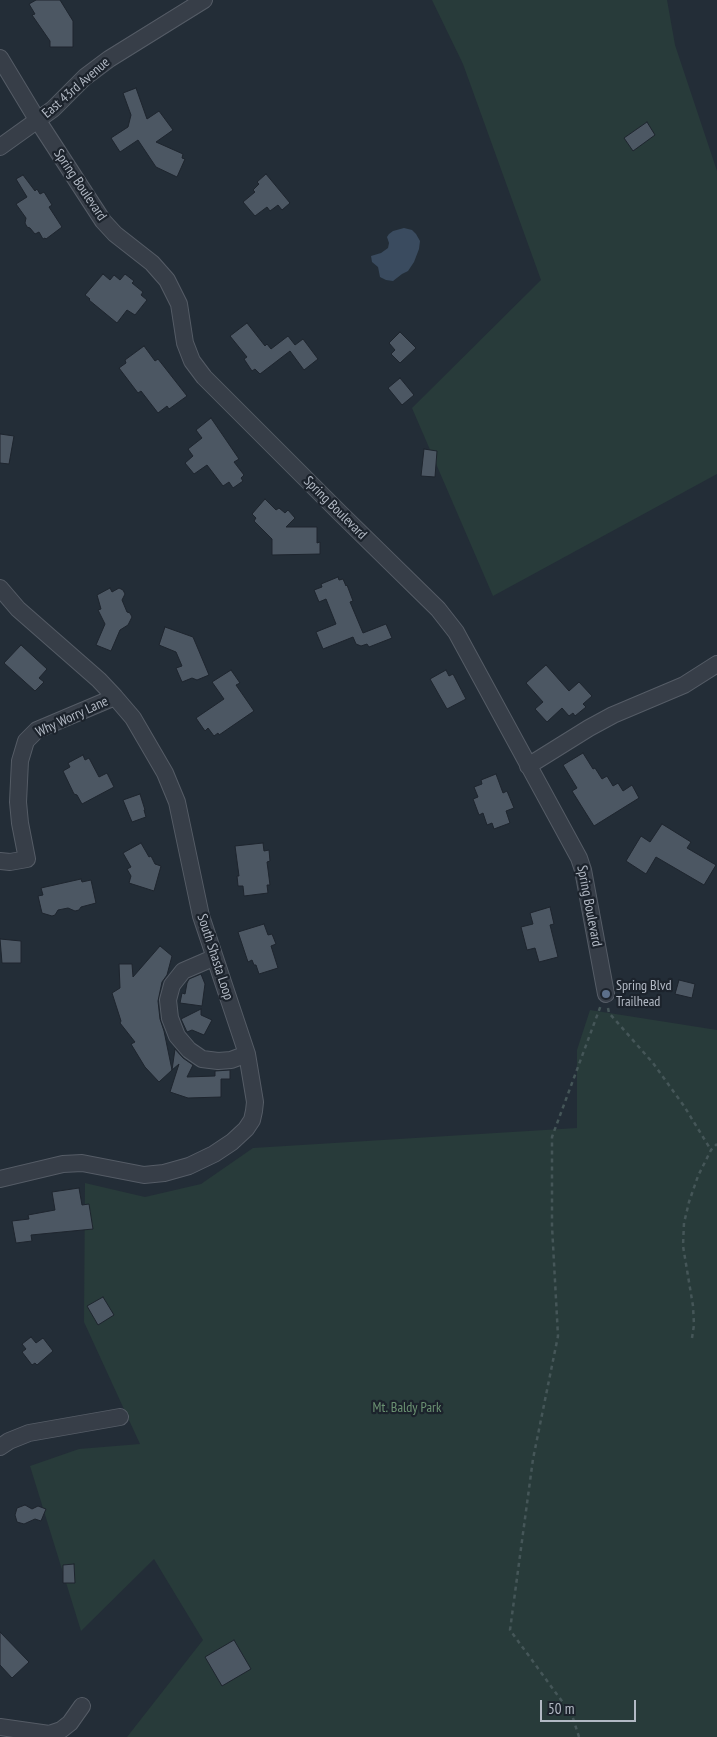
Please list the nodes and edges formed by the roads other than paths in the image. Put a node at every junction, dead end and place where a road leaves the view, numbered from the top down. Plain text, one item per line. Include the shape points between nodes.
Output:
1 (204, 0) edge
2 (0, 58) edge
3 (38, 121) junction
4 (0, 147) edge
5 (0, 588) edge
6 (717, 664) edge
7 (115, 697) junction
8 (528, 766) junction
9 (0, 861) edge
10 (214, 958) junction
11 (606, 994) road end
12 (247, 1054) junction
13 (0, 1179) edge
14 (120, 1417) dead end
15 (0, 1447) edge
16 (82, 1706) dead end
17 (0, 1727) edge

1 - 3 street, East 43rd Avenue via 109,58
2 - 3 street, Spring Boulevard
3 - 4 street, East 43rd Avenue
3 - 8 street, Spring Boulevard via 103,221 167,280 178,304 185,343 204,377 448,621
5 - 7 street, South Shasta Loop via 18,609
6 - 8 street via 684,685 613,715
7 - 9 street, Why Worry Lane via 37,730 26,741 20,761 18,802 27,859
7 - 10 street, South Shasta Loop via 145,737 174,795 200,916
8 - 11 street, Spring Boulevard via 583,870
10 - 12 street, South Shasta Loop
10 - 12 street via 183,971 172,985 168,1000 170,1018 177,1036 202,1059 231,1060
12 - 13 street, South Shasta Loop via 255,1102 252,1120 232,1142 214,1154 164,1173 144,1175 82,1163
14 - 15 street via 29,1433
16 - 17 street via 70,1723 49,1734

